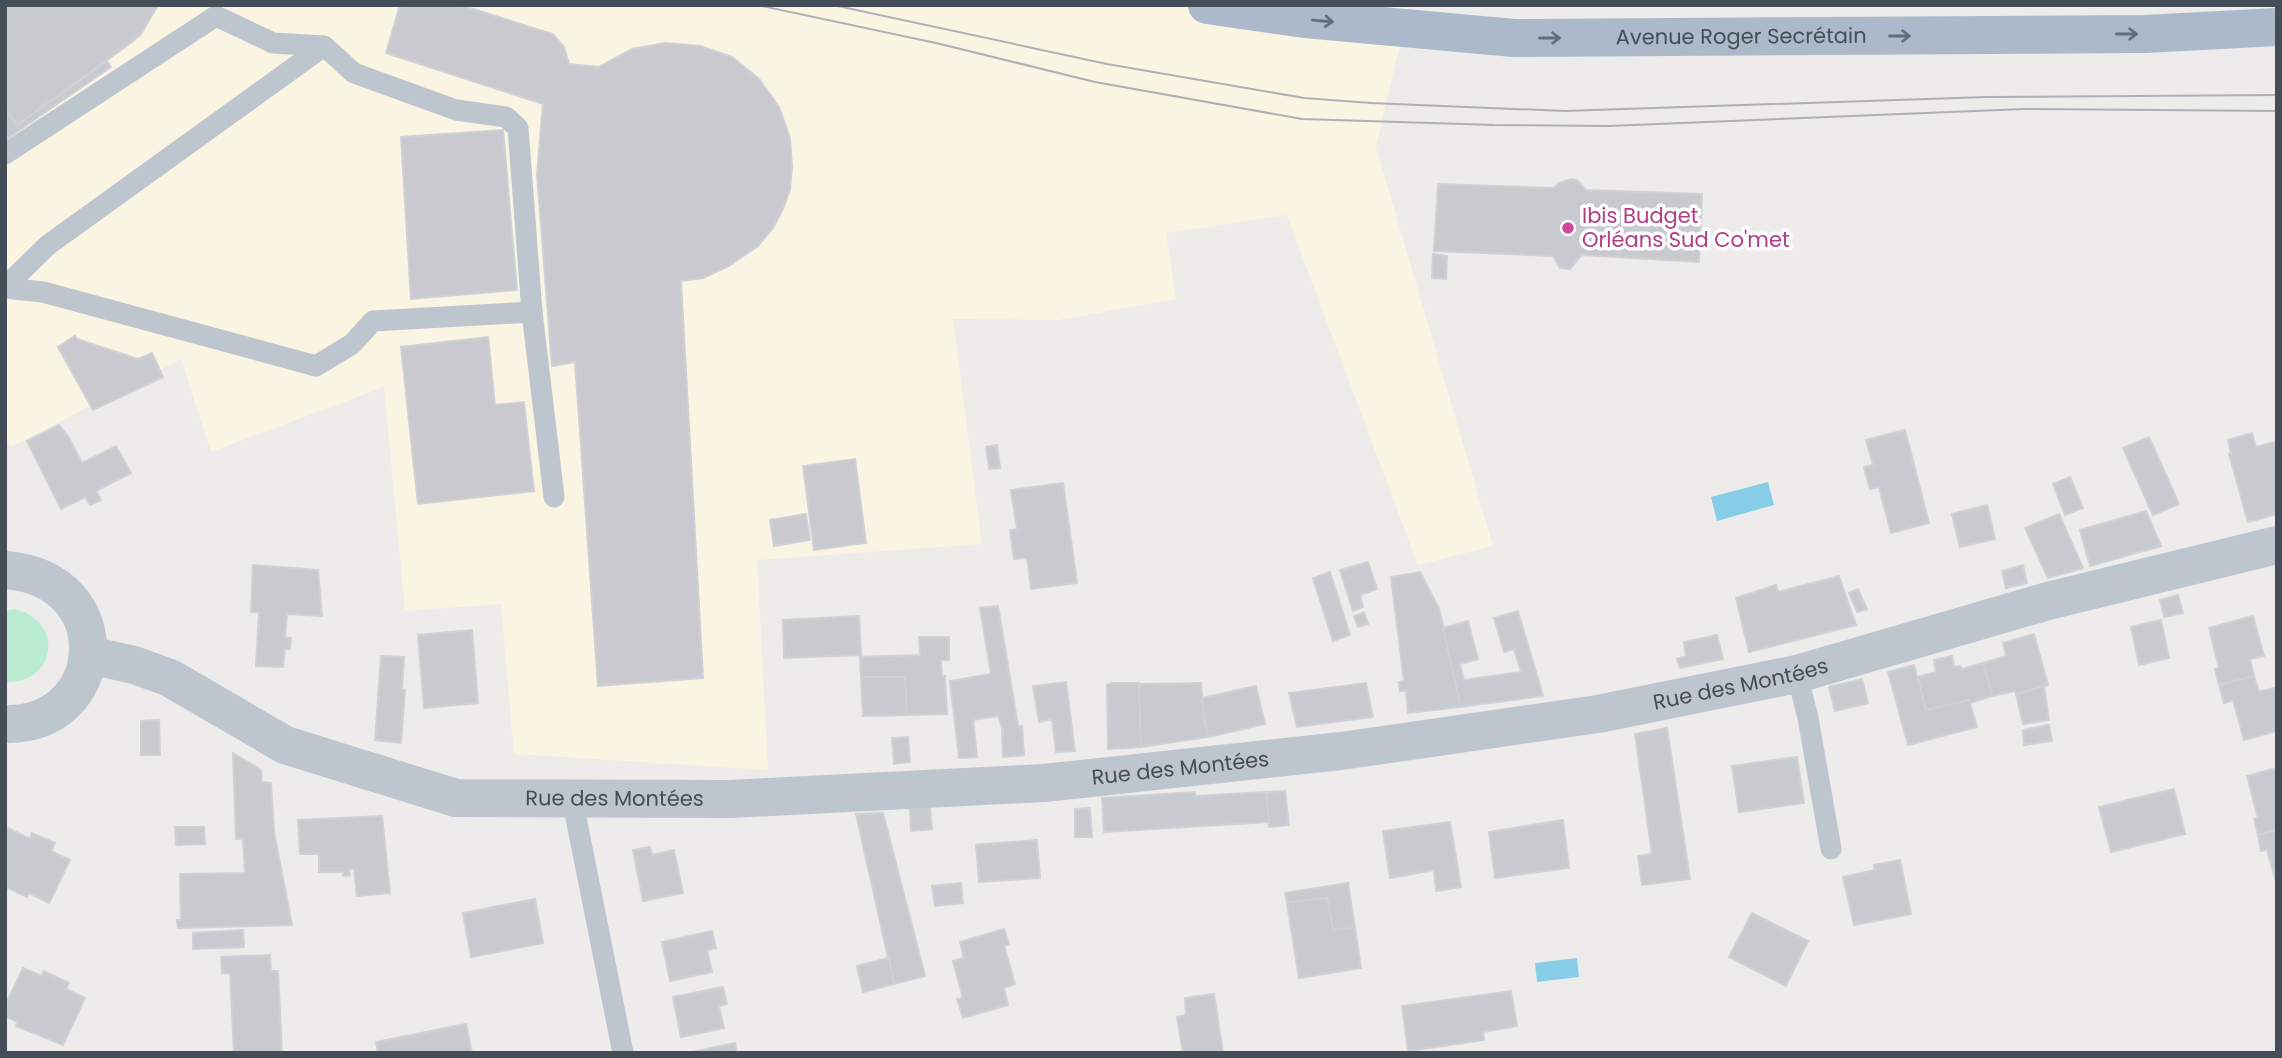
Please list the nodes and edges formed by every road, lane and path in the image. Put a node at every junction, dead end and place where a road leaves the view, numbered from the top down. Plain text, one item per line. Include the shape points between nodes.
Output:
1 (1207, 5) edge
2 (2277, 27) edge
3 (324, 46) junction
4 (5, 154) edge
5 (5, 288) edge
6 (532, 312) junction
7 (554, 497) dead end
8 (2277, 545) edge
9 (5, 551) edge
10 (6, 570) edge
11 (89, 655) junction
12 (1797, 674) junction
13 (5, 724) edge
14 (572, 798) junction
15 (1831, 849) dead end
16 (622, 1053) edge

1 -> 2 main road, Avenue Roger Secrétain via 1514,38 2145,34
3 - 4 lane via 273,43 216,16
3 - 5 lane via 48,245
3 - 6 lane via 354,73 456,110 506,117 519,128
5 - 6 lane via 43,292 316,366 352,344 373,321
6 - 7 lane
8 - 12 street, Rue des Montées via 2048,601
9 - 10 street
10 - 11 street via 47,579 65,593 83,621
11 - 13 street via 82,680 67,701 47,717
11 - 14 street, Rue des Montées via 170,678 285,745 456,798
12 - 14 street, Rue des Montées via 1662,702 1341,751 1044,783 730,799
12 - 15 lane
14 - 16 lane

